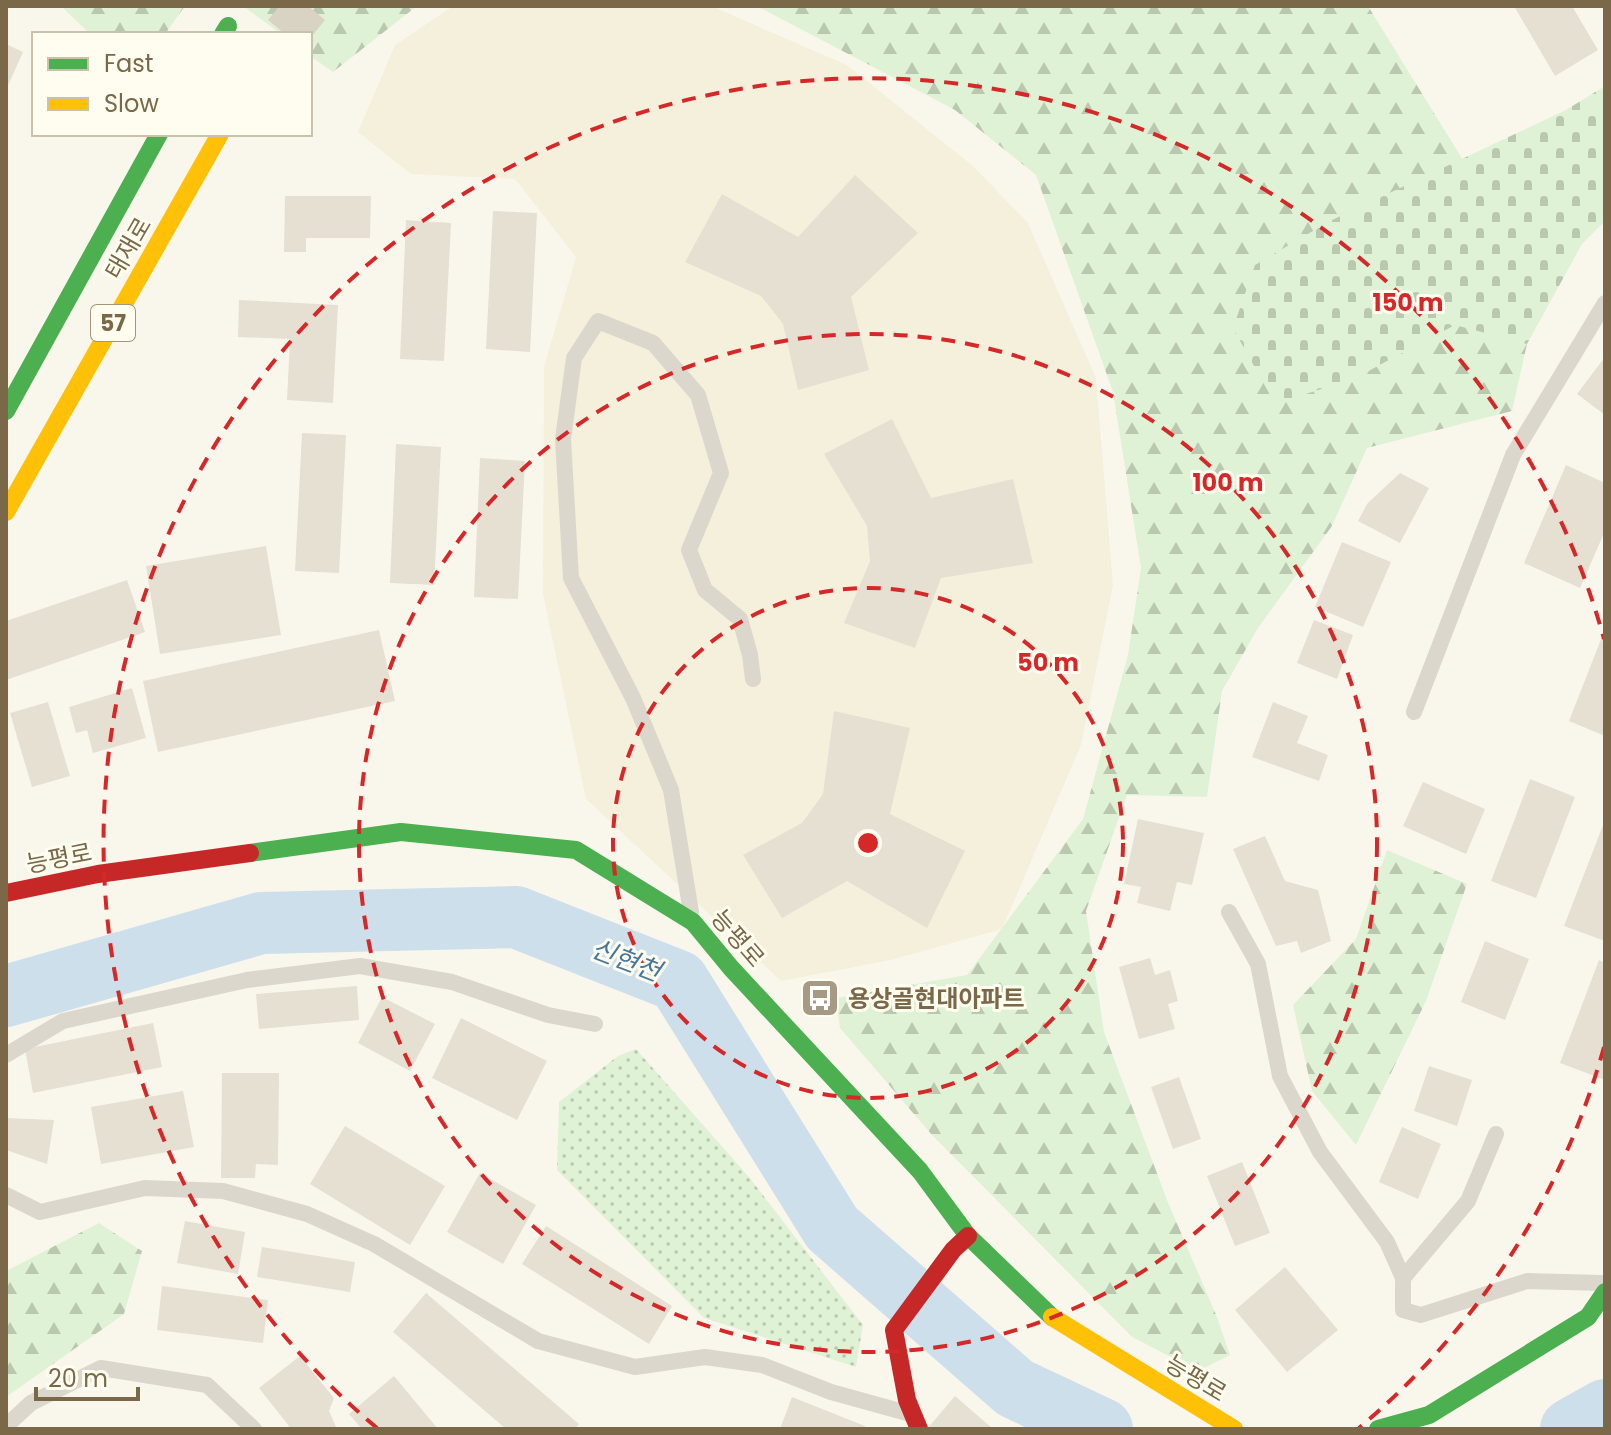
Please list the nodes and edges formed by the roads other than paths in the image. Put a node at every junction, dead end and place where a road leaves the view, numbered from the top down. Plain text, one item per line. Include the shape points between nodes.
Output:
1 (158, 136) edge
2 (219, 136) edge
3 (1605, 303) edge
4 (6, 411) edge
5 (6, 512) edge
6 (753, 679) dead end
7 (1414, 712) dead end
8 (6, 893) edge
9 (1229, 912) dead end
10 (693, 922) junction
11 (595, 1024) dead end
12 (6, 1055) edge
13 (1496, 1134) dead end
14 (6, 1195) edge
15 (968, 1236) junction
16 (1403, 1278) junction
17 (1605, 1283) edge
18 (1605, 1292) edge
19 (916, 1422) edge
20 (6, 1426) edge
21 (254, 1429) edge
22 (1234, 1429) edge
23 (1378, 1429) edge

1 - 4 main road, 태재로 / 57
2 - 5 main road, 태재로 / 57
3 - 7 lane via 1513,455
6 - 10 lane via 740,619 705,590 689,550 721,473 698,395 653,343 598,321 574,358 563,439 571,578 633,698 671,790
8 - 10 main road, 능평로 via 98,874 401,832 576,850
9 - 16 lane via 1258,964 1280,1076 1320,1152 1387,1242
10 - 15 main road, 능평로 via 920,1171
11 - 12 lane via 548,1015 452,982 360,966 247,980 63,1021
13 - 16 lane via 1468,1201
14 - 19 lane via 40,1212 145,1188 223,1191 307,1214 374,1244 538,1341 635,1367 705,1357 762,1365
15 - 19 main road via 894,1330
15 - 22 main road, 능평로 via 1051,1317
16 - 17 lane via 1403,1310 1421,1315 1527,1281
18 - 23 main road via 1588,1317 1429,1415
20 - 21 lane via 31,1403 101,1368 207,1385

